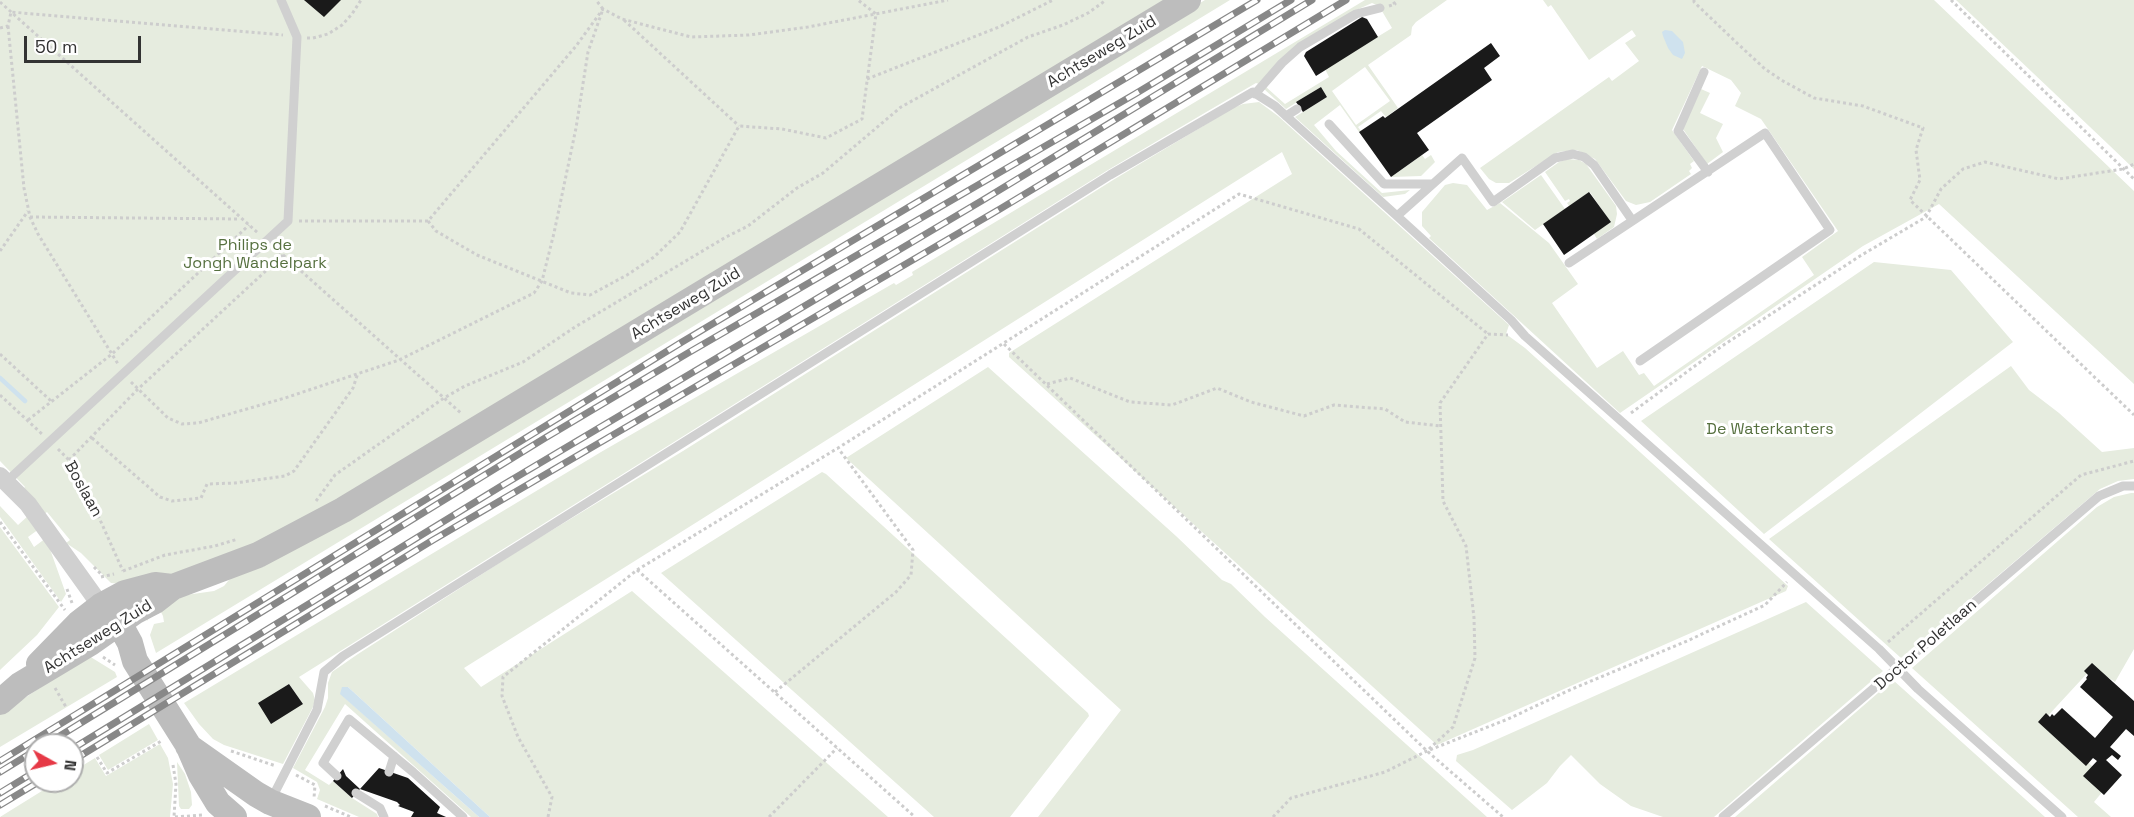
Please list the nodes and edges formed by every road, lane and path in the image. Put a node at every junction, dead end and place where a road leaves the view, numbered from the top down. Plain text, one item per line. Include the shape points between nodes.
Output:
1 (281, 0) edge
2 (361, 0) edge
3 (596, 0) edge
4 (858, 0) edge
5 (948, 0) edge
6 (1053, 0) edge
7 (1106, 0) edge
8 (1188, 0) edge
9 (1694, 0) edge
10 (1951, 0) edge
11 (0, 2) edge
12 (1380, 8) dead end
13 (603, 9) junction
14 (11, 12) junction
15 (876, 14) junction
16 (622, 19) junction
17 (8, 26) junction
18 (0, 28) edge
19 (297, 37) junction
20 (1704, 72) dead end
21 (867, 79) junction
22 (1255, 94) junction
23 (1297, 109) dead end
24 (1286, 116) junction
25 (1329, 124) dead end
26 (739, 126) junction
27 (2134, 164) edge
28 (2123, 169) junction
29 (1708, 172) junction
30 (2134, 179) edge
31 (1432, 184) junction
32 (29, 210) junction
33 (1397, 216) junction
34 (1926, 217) junction
35 (30, 218) junction
36 (240, 219) junction
37 (1632, 220) junction
38 (288, 221) junction
39 (428, 221) junction
40 (249, 225) junction
41 (267, 242) junction
42 (0, 252) edge
43 (284, 255) junction
44 (1569, 263) dead end
45 (542, 281) junction
46 (1488, 334) junction
47 (1525, 336) junction
48 (1004, 343) junction
49 (0, 354) edge
50 (112, 354) junction
51 (399, 360) junction
52 (1640, 361) dead end
53 (124, 373) junction
54 (358, 373) junction
55 (1046, 384) junction
56 (137, 390) junction
57 (0, 395) edge
58 (444, 398) junction
59 (51, 401) junction
60 (2134, 415) edge
61 (28, 420) junction
62 (1622, 420) junction
63 (1441, 426) junction
64 (92, 438) junction
65 (50, 442) junction
66 (838, 448) junction
67 (69, 460) junction
68 (2134, 461) edge
69 (3, 479) edge
70 (2134, 486) edge
71 (92, 502) junction
72 (85, 505) dead end
73 (312, 505) dead end
74 (0, 522) edge
75 (240, 538) dead end
76 (637, 570) junction
77 (114, 574) dead end
78 (1795, 574) junction
79 (103, 576) dead end
80 (66, 611) dead end
81 (109, 620) junction
82 (1880, 649) junction
83 (1898, 669) junction
84 (55, 688) dead end
85 (775, 692) junction
86 (0, 702) edge
87 (66, 707) dead end
88 (176, 748) junction
89 (837, 748) junction
90 (228, 750) dead end
91 (1427, 751) junction
92 (393, 756) junction
93 (97, 757) dead end
94 (286, 770) junction
95 (389, 772) dead end
96 (337, 776) dead end
97 (356, 794) dead end
98 (383, 798) dead end
99 (315, 807) edge
100 (265, 809) edge
101 (382, 813) edge
102 (202, 815) dead end
103 (174, 817) edge
104 (234, 817) edge
105 (351, 817) edge
106 (463, 817) edge
107 (548, 817) edge
108 (769, 817) edge
109 (915, 817) edge
110 (1273, 817) edge
111 (1503, 817) edge
112 (1724, 817) edge
113 (2062, 817) edge

1 - 19 lane
2 - 19 path via 342,25 328,34
3 - 13 path
4 - 15 path
5 - 15 path
6 - 21 path via 999,27
7 - 58 path via 1062,26 1028,37 901,107 823,173 796,188 748,226 574,327 523,362
8 - 81 street, Achtseweg Zuid via 352,505 258,555 173,587 155,585 125,593
9 - 34 path via 1783,81 1814,98 1863,106 1923,128 1916,150 1920,180 1910,201
10 - 28 path
11 - 14 path
12 - 22 lane via 1356,14 1300,47
13 - 16 path
13 - 39 path
13 - 45 path via 588,52 576,129
14 - 17 path
14 - 19 path
14 - 36 path
15 - 16 path via 749,35 691,37
15 - 21 path
16 - 26 path
17 - 18 path
17 - 32 path
19 - 38 lane
20 - 29 lane via 1678,131
21 - 26 path via 862,119 826,138
22 - 24 lane
22 - 94 lane via 1216,112 1110,175 343,656 324,672 317,710
23 - 24 lane
24 - 33 lane
25 - 31 lane via 1384,184
26 - 45 path via 680,232 654,256 590,295 571,293
27 - 28 path
28 - 30 path
28 - 34 path via 2059,179 1985,162 1963,169 1941,189
29 - 37 lane
29 - 52 lane via 1765,133 1830,230
31 - 33 lane
31 - 37 lane via 1462,158 1493,202 1556,158 1573,154 1594,165
32 - 35 path
32 - 42 path
33 - 47 lane
34 - 60 path
34 - 62 path via 1722,346
35 - 36 path
35 - 50 path
36 - 40 path
37 - 44 lane
38 - 39 path
38 - 41 lane
39 - 45 path via 436,231 477,255
40 - 41 path
40 - 50 path
41 - 43 path
41 - 53 lane
43 - 51 path
43 - 56 path
45 - 51 path via 534,293
46 - 47 path
46 - 48 path via 1359,229 1239,194
46 - 63 path via 1440,402
47 - 62 lane
48 - 55 path
48 - 66 path
49 - 59 path
50 - 53 path
50 - 59 path
51 - 54 path
51 - 58 path
53 - 56 path
53 - 65 lane
54 - 56 path via 198,423 182,424 168,418
54 - 64 path via 353,388 294,471 285,476 207,484 201,498 172,501 160,497
55 - 63 path via 1070,378 1130,402 1172,405 1217,388 1251,402 1305,416 1334,405 1384,409 1406,422
55 - 91 path
56 - 64 path
57 - 61 path, Boslaan
58 - 73 path via 335,475
59 - 61 path
61 - 65 path, Boslaan
62 - 78 lane
63 - 91 path via 1443,501 1466,546 1475,658 1453,727
64 - 67 path
65 - 67 path, Boslaan
65 - 69 lane
66 - 76 path
66 - 85 path via 913,550 911,575 896,592
67 - 71 path, Boslaan
68 - 82 path via 2081,475
69 - 81 street via 27,504
70 - 83 lane, Doctor Poletlaan via 2100,496
71 - 72 path
71 - 75 path, Boslaan via 123,571 165,555
74 - 80 path
76 - 85 path
76 - 107 path via 503,677 502,696 518,737 552,797
77 - 79 path
78 - 82 lane
78 - 91 path via 1765,605
81 - 86 street, Achtseweg Zuid via 79,623
81 - 88 street via 130,643 135,662
82 - 83 lane
83 - 112 lane, Doctor Poletlaan
83 - 113 lane
84 - 87 path
85 - 89 path
88 - 93 path via 107,773
88 - 100 street via 242,785
88 - 103 path
88 - 104 street via 218,803
89 - 108 path
89 - 109 path
90 - 94 path
91 - 110 path via 1385,772 1291,798
91 - 111 path
92 - 95 lane
92 - 96 lane via 349,719 322,763
92 - 106 lane
94 - 99 path via 315,785
94 - 100 lane
97 - 101 lane
98 - 101 lane
99 - 100 street
99 - 105 path
102 - 103 path

